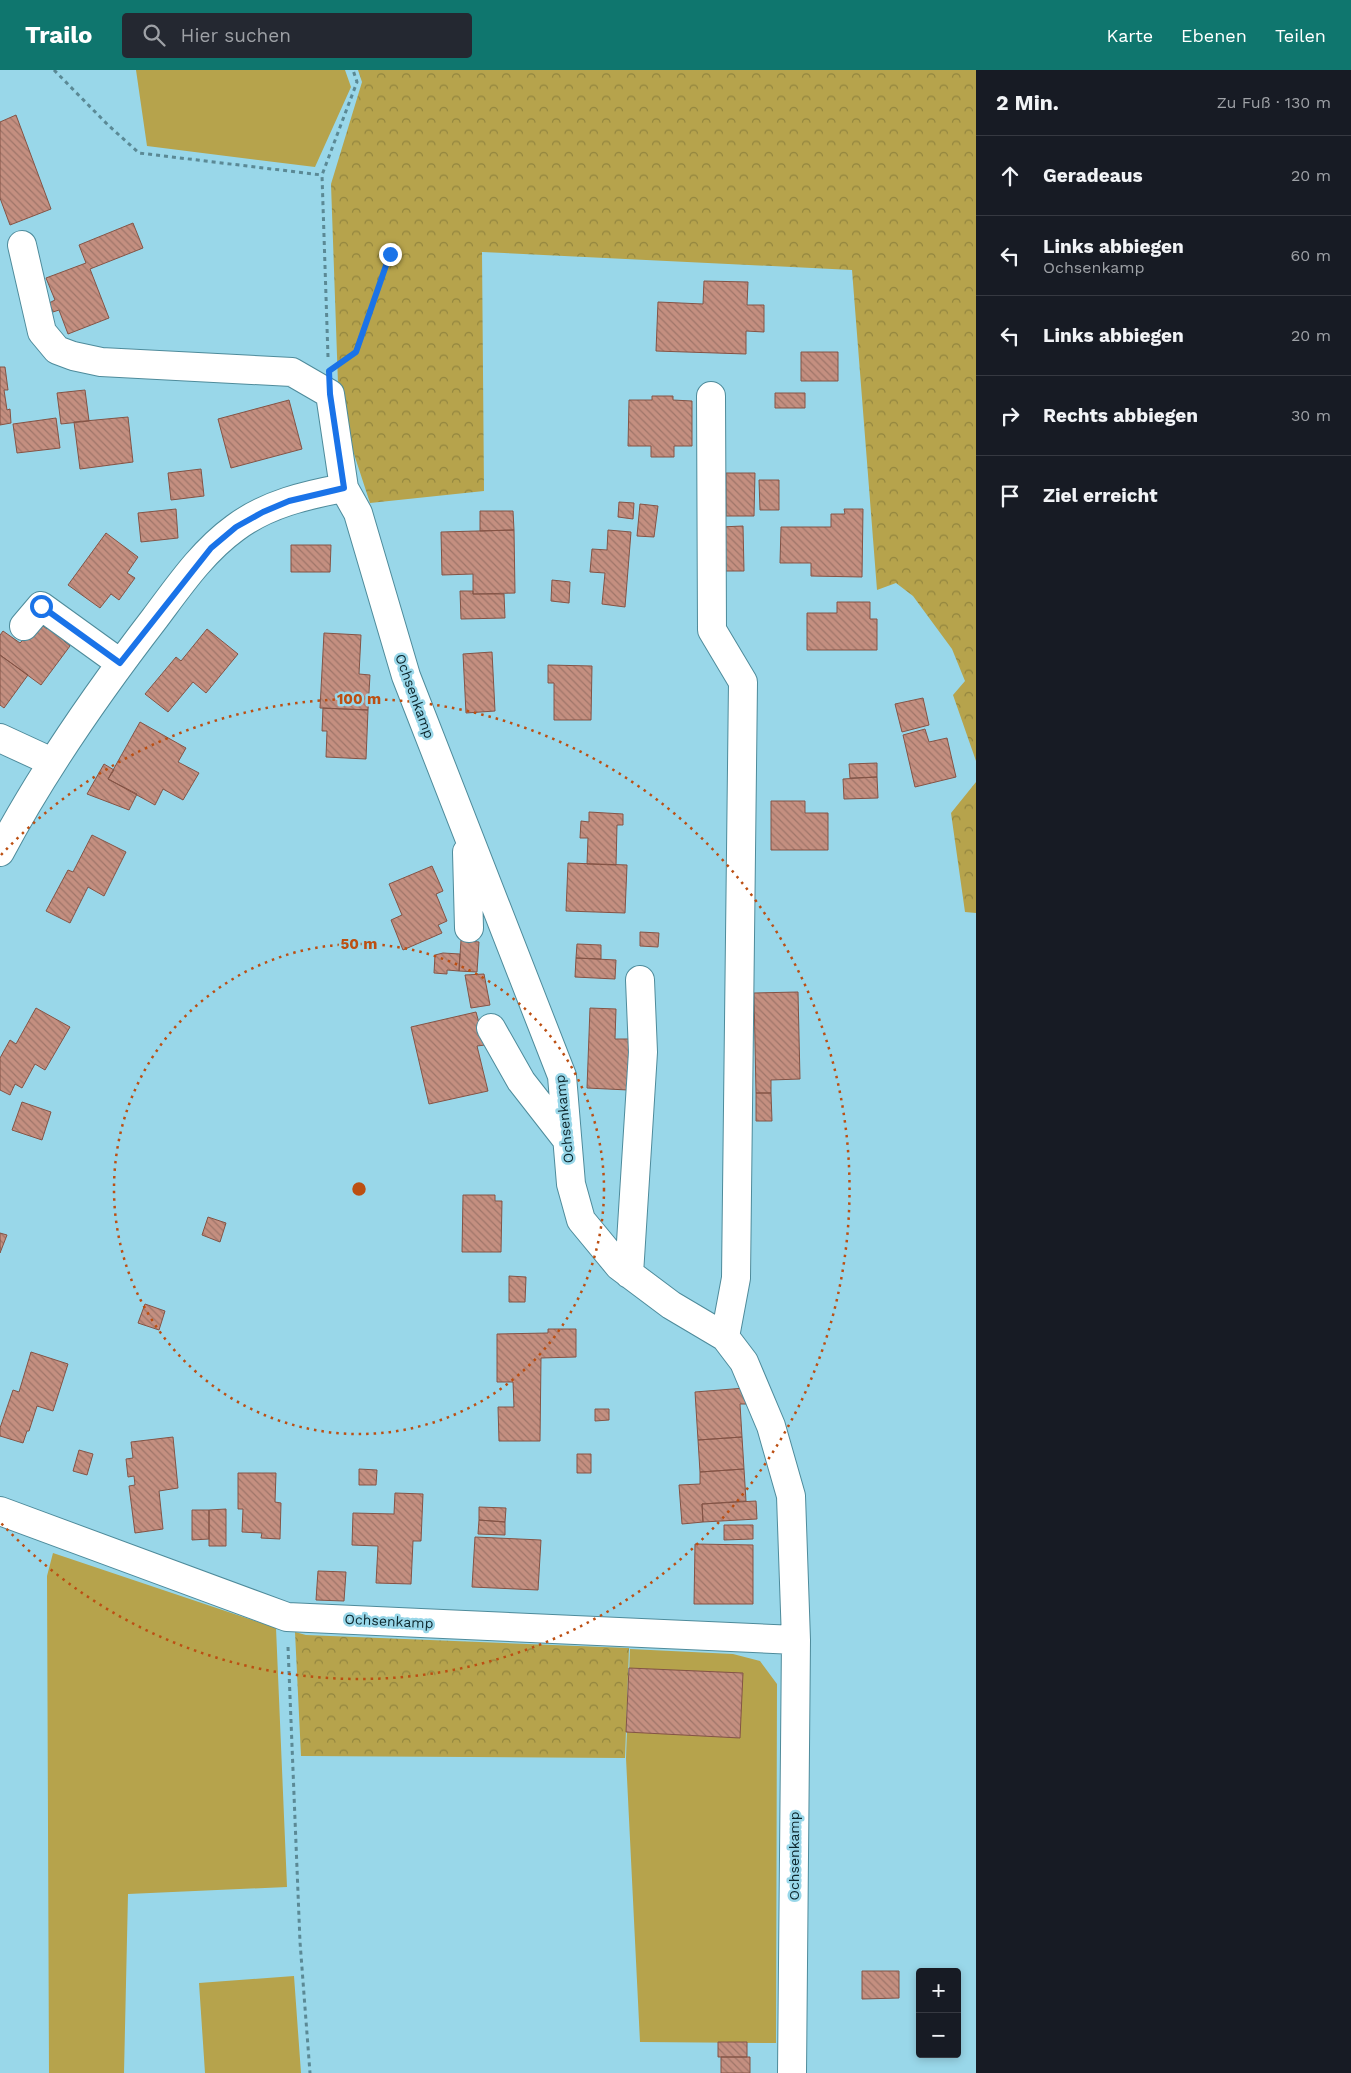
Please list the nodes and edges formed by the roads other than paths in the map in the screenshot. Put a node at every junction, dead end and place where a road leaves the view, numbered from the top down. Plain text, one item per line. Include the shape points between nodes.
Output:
1 (22, 245) dead end
2 (711, 396) dead end
3 (344, 488) junction
4 (24, 626) dead end
5 (120, 663) junction
6 (0, 738) edge
7 (52, 762) junction
8 (467, 836) junction
9 (0, 852) edge
10 (468, 928) dead end
11 (640, 980) dead end
12 (490, 1028) dead end
13 (567, 1140) junction
14 (629, 1274) junction
15 (725, 1337) junction
16 (0, 1511) edge
17 (796, 1640) junction
18 (792, 2073) edge

1 - 3 street via 42,332 58,350 100,362 292,372 330,383
2 - 15 street via 712,630 743,682 736,1278
3 - 5 street via 289,501 236,527 211,548
3 - 8 street, Ochsenkamp via 358,513 406,676
4 - 5 street via 41,606
5 - 7 street
6 - 7 street
7 - 9 street
8 - 10 street
8 - 13 street, Ochsenkamp via 562,1076
11 - 14 street via 643,1052
12 - 13 street via 521,1081
13 - 14 street, Ochsenkamp via 571,1184 581,1220
14 - 15 street, Ochsenkamp via 671,1305
15 - 17 street, Ochsenkamp via 744,1362 771,1426 791,1496
16 - 17 street, Ochsenkamp via 287,1616
17 - 18 street, Ochsenkamp

